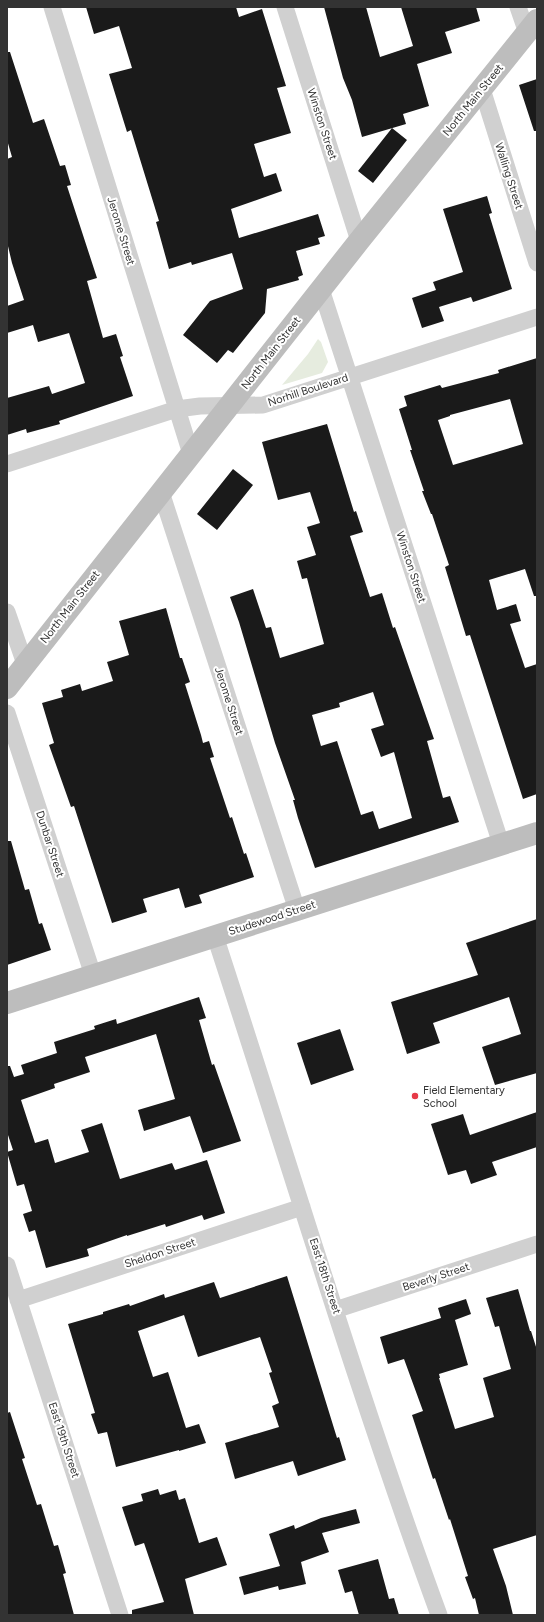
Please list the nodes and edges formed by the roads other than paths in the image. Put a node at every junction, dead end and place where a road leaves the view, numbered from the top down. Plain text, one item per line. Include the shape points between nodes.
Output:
1 (52, 7) edge
2 (285, 7) edge
3 (518, 7) edge
4 (532, 26) edge
5 (482, 89) junction
6 (359, 241) junction
7 (537, 263) edge
8 (321, 289) junction
9 (537, 317) edge
10 (350, 377) junction
11 (229, 406) junction
12 (177, 409) junction
13 (191, 454) junction
14 (7, 464) edge
15 (161, 492) junction
16 (7, 612) edge
17 (25, 664) junction
18 (7, 688) edge
19 (7, 713) edge
20 (537, 833) edge
21 (500, 844) junction
22 (297, 910) junction
23 (215, 936) junction
24 (93, 976) junction
25 (7, 1003) edge
26 (302, 1207) junction
27 (537, 1244) edge
28 (7, 1265) edge
29 (18, 1300) junction
30 (336, 1310) junction
31 (120, 1615) edge
32 (439, 1615) edge

1 - 12 street, Jerome Street
2 - 6 street, Winston Street
3 - 4 street
4 - 5 main road, North Main Street
5 - 6 main road, North Main Street
5 - 7 street, Walling Street
6 - 8 main road, North Main Street
8 - 10 street, Winston Street
8 - 11 main road, North Main Street
9 - 10 street, Norhill Boulevard
10 - 11 street, Norhill Boulevard via 263,405
10 - 21 street, Winston Street
11 - 12 street, Norhill Boulevard
11 - 13 main road, North Main Street
12 - 13 street, Jerome Street
12 - 14 street, Norhill Boulevard
13 - 15 main road, North Main Street
15 - 17 main road, North Main Street
15 - 22 street, Jerome Street
16 - 17 street
17 - 18 main road, North Main Street
19 - 24 street, Dunbar Street
20 - 21 main road, Studewood Street
21 - 22 main road, Studewood Street
22 - 23 main road, Studewood Street
23 - 24 main road, Studewood Street
23 - 26 street, East 18th Street
24 - 25 main road, Studewood Street
26 - 29 street, Sheldon Street
26 - 30 street, East 18th Street
27 - 30 street, Beverly Street
28 - 29 street, East 19th Street
29 - 31 street, East 19th Street
30 - 32 street, East 18th Street

